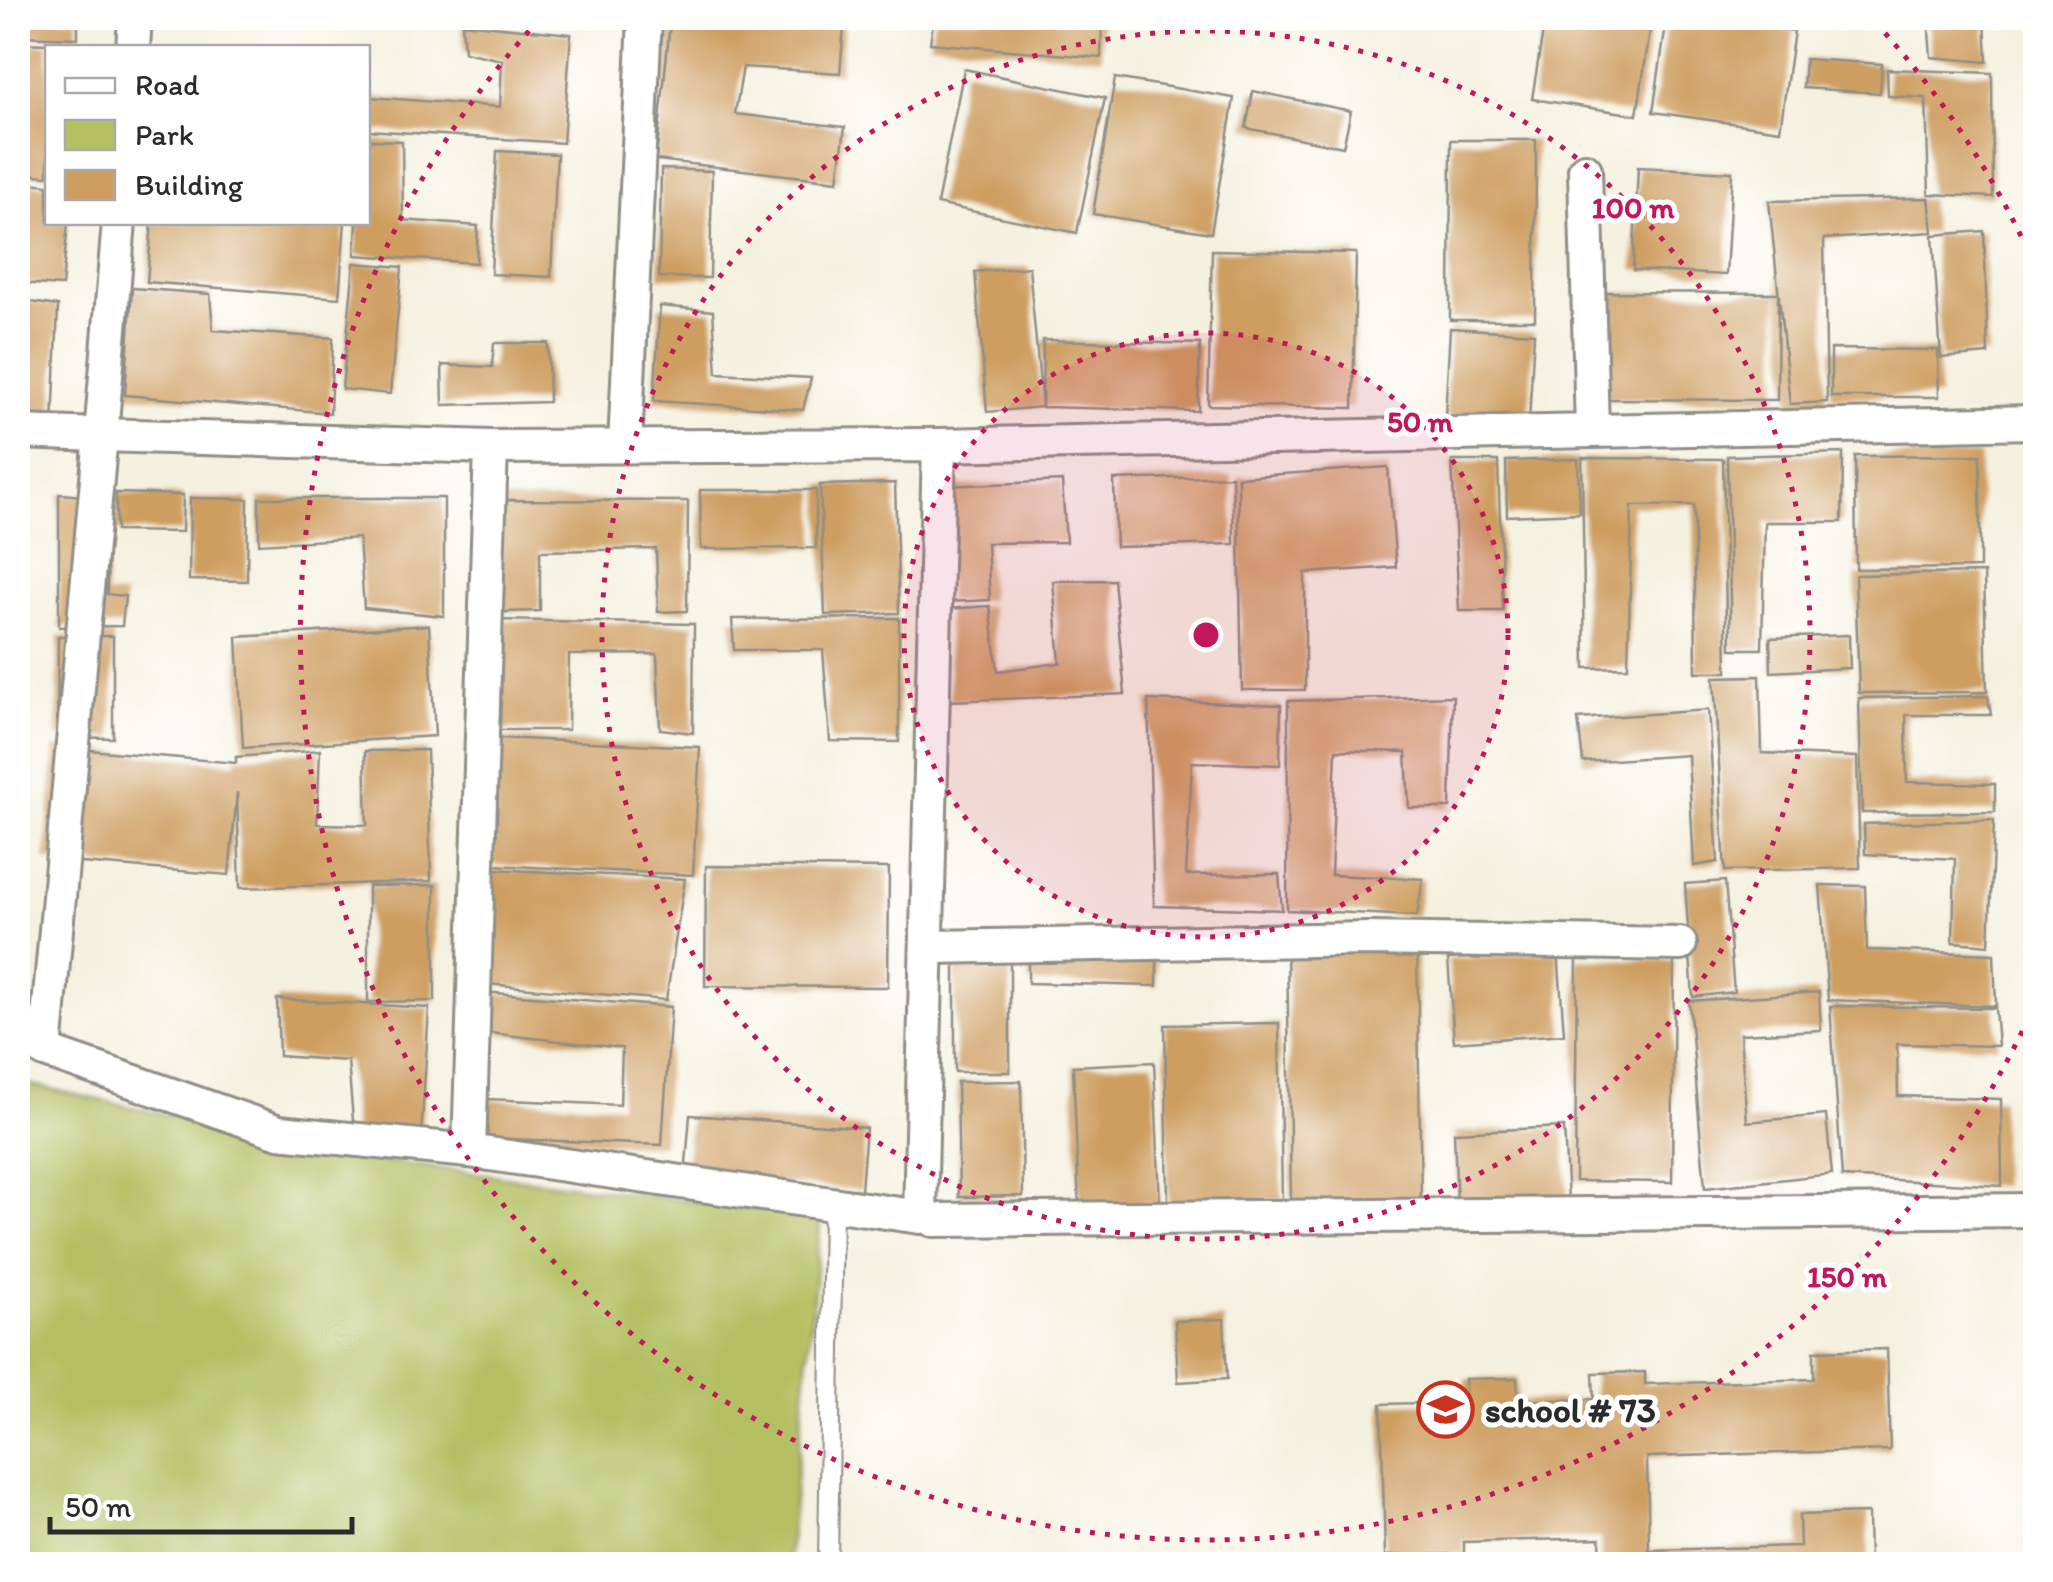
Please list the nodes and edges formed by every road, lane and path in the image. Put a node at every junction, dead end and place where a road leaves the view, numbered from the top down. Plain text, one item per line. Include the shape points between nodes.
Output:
1 (135, 18) edge
2 (645, 18) edge
3 (132, 45) edge
4 (1586, 170) dead end
5 (118, 225) edge
6 (2036, 422) edge
7 (1592, 431) junction
8 (18, 432) edge
9 (102, 436) junction
10 (938, 445) junction
11 (625, 446) junction
12 (491, 447) junction
13 (1680, 944) dead end
14 (930, 947) junction
15 (469, 1151) junction
16 (833, 1204) junction
17 (2036, 1210) edge
18 (927, 1218) junction
19 (828, 1564) edge

1 - 3 street
2 - 11 street
4 - 7 street
5 - 9 street
6 - 7 street
7 - 10 street
8 - 9 street
9 - 12 street
9 - 15 street via 45,1051 279,1132
10 - 11 street
10 - 14 street
11 - 12 street
12 - 15 street
13 - 14 street via 1368,938
14 - 18 street
15 - 16 street
16 - 18 street
16 - 19 lane
17 - 18 street

